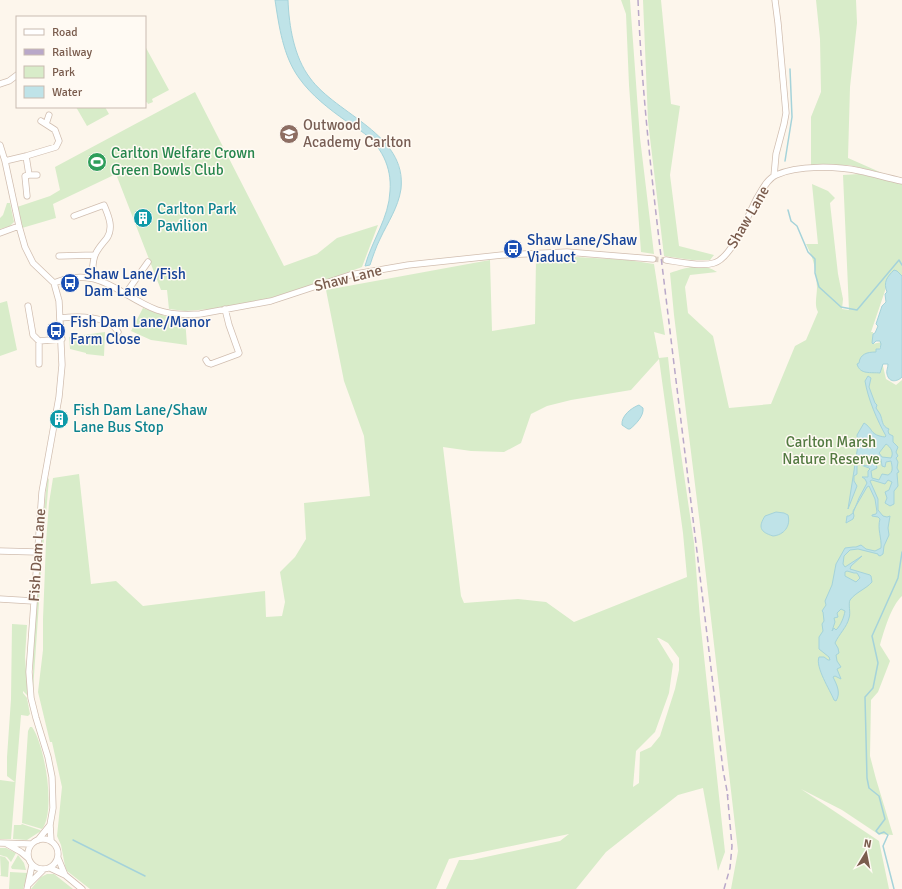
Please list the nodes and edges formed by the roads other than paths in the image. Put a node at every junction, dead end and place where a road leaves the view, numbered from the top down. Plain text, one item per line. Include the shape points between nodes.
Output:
1 (775, 0) edge
2 (16, 76) edge
3 (0, 84) edge
4 (48, 115) dead end
5 (0, 145) edge
6 (26, 156) junction
7 (5, 161) junction
8 (37, 175) dead end
9 (29, 176) junction
10 (774, 176) junction
11 (902, 181) edge
12 (27, 196) dead end
13 (74, 216) dead end
14 (19, 226) junction
15 (0, 233) edge
16 (94, 255) junction
17 (59, 256) dead end
18 (653, 259) tunnel mouth
19 (666, 260) tunnel mouth
20 (148, 262) dead end
21 (92, 278) junction
22 (54, 283) junction
23 (126, 293) junction
24 (28, 306) dead end
25 (224, 309) junction
26 (60, 318) junction
27 (111, 336) dead end
28 (62, 339) junction
29 (39, 341) junction
30 (206, 360) dead end
31 (39, 364) dead end
32 (0, 551) edge
33 (37, 552) junction
34 (0, 599) edge
35 (33, 601) junction
36 (50, 825) junction
37 (38, 840) junction
38 (51, 841) junction
39 (3, 844) edge
40 (31, 844) junction
41 (28, 858) junction
42 (58, 858) junction
43 (32, 865) junction
44 (50, 868) junction
45 (43, 870) junction
46 (65, 875) junction
47 (27, 887) edge
48 (82, 889) edge

1 - 10 street via 786,113 776,154
2 - 3 street
4 - 6 street via 43,122 55,130 59,141 56,147
5 - 7 street
6 - 7 street
6 - 9 street
7 - 14 street
8 - 9 street
9 - 12 street via 25,176
10 - 11 street, Shaw Lane via 808,168 826,168 860,171
10 - 19 street, Shaw Lane via 762,190 733,247 724,257 706,264
13 - 16 street via 106,203 110,231
14 - 15 street
14 - 22 street via 33,264
16 - 17 street
16 - 21 street
18 - 25 street, Shaw Lane via 567,252 502,255 420,264 350,275 271,301
20 - 23 street
21 - 22 street, Shaw Lane via 68,279
21 - 23 street, Shaw Lane
22 - 26 street, Fish Dam Lane
23 - 25 street, Shaw Lane via 149,306 169,313 200,314
24 - 29 street via 33,335
25 - 30 street via 239,353 212,364
26 - 27 street via 83,316 110,323 119,331
26 - 28 street, Fish Dam Lane
28 - 29 street
28 - 33 street, Fish Dam Lane via 60,397 42,492
29 - 31 street
32 - 33 street
33 - 35 street, Fish Dam Lane
34 - 35 street
35 - 36 street, Fish Dam Lane via 29,672 31,698 52,777 53,808
36 - 37 street
36 - 38 street, Fish Dam Lane
37 - 38 street
37 - 40 street
38 - 42 street via 57,847
39 - 40 street
39 - 41 street
40 - 41 street
41 - 43 street
42 - 44 street
42 - 46 street
43 - 45 street
43 - 47 street
44 - 45 street
44 - 46 street
45 - 47 street
46 - 48 street

